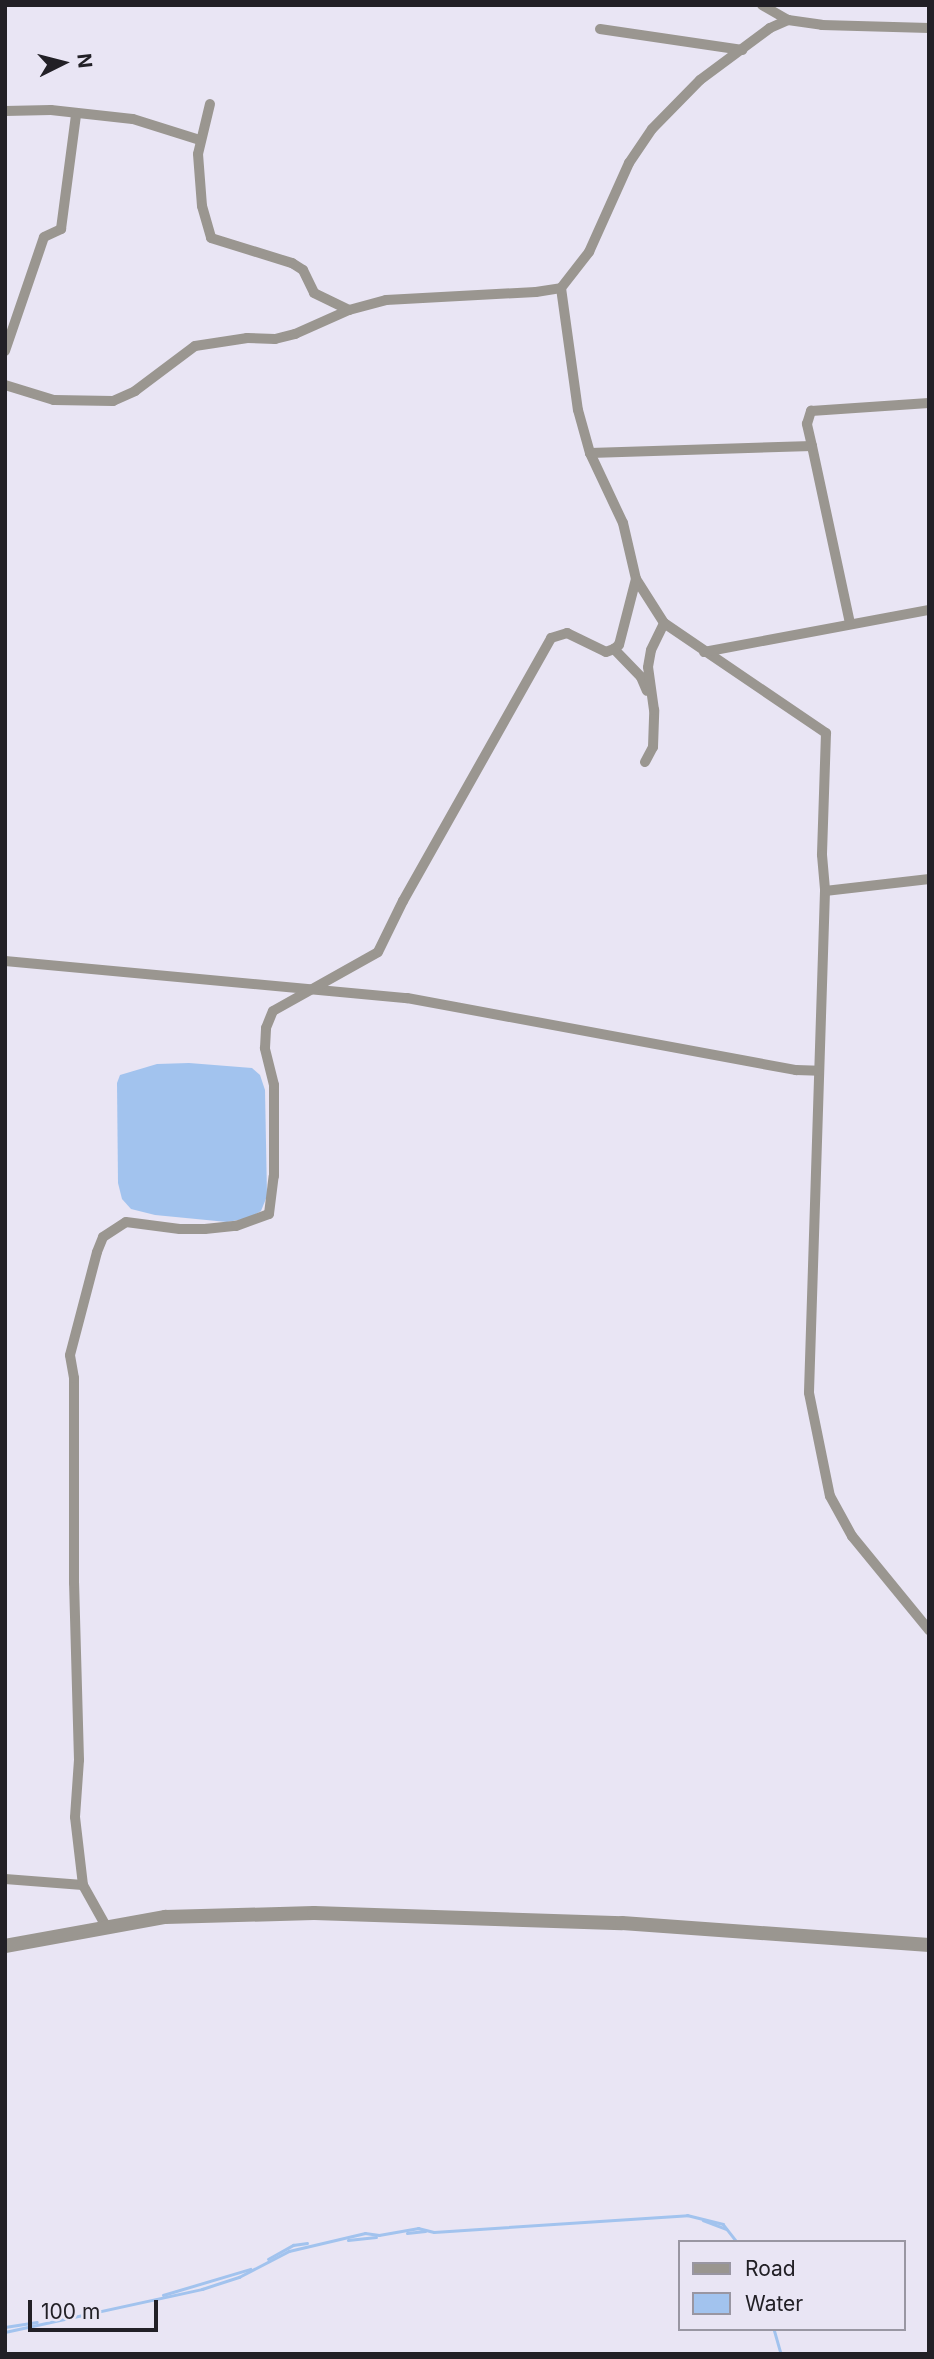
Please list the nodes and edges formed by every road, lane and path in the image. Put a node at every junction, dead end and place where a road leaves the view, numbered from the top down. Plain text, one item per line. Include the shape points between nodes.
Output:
1 (762, 5) edge
2 (788, 20) junction
3 (929, 27) edge
4 (600, 29) dead end
5 (742, 50) junction
6 (210, 104) dead end
7 (5, 111) edge
8 (76, 115) junction
9 (200, 139) junction
10 (561, 288) junction
11 (349, 310) junction
12 (5, 351) edge
13 (5, 385) edge
14 (929, 403) edge
15 (812, 446) junction
16 (590, 453) junction
17 (636, 579) junction
18 (929, 610) edge
19 (664, 623) junction
20 (850, 624) junction
21 (614, 649) junction
22 (704, 652) junction
23 (654, 710) junction
24 (645, 762) dead end
25 (929, 879) edge
26 (825, 891) junction
27 (5, 961) edge
28 (309, 988) junction
29 (819, 1071) junction
30 (929, 1630) edge
31 (5, 1879) edge
32 (83, 1885) junction
33 (107, 1928) junction
34 (929, 1945) edge
35 (5, 1946) edge

1 - 2 street
2 - 3 street
2 - 5 street
4 - 5 street
5 - 10 street via 700,79 652,129 629,163 589,252
6 - 9 street
7 - 8 street via 51,110
8 - 9 street via 132,119
8 - 12 street via 61,229 44,237
9 - 11 street via 202,206 211,238 292,263 303,270 314,293
10 - 11 street via 386,300
10 - 16 street via 578,410
11 - 13 street via 275,339 195,346 135,391 113,401 54,400
14 - 15 street via 811,411 807,424
15 - 16 street
15 - 20 street
16 - 17 street via 623,523
17 - 19 street
17 - 21 street via 619,645
18 - 20 street
19 - 22 street
19 - 23 street via 648,667
20 - 22 street
21 - 23 street via 641,677
21 - 28 street via 606,652 567,633 551,638 378,952
22 - 26 street via 826,733
23 - 24 street via 655,752
25 - 26 street
26 - 29 street
27 - 28 street
28 - 29 street via 407,998
28 - 32 street via 272,1011 266,1028 265,1048 274,1084 274,1176 269,1214 236,1226 205,1229 121,1224 103,1237 71,1348 79,1759 75,1817
29 - 30 street via 809,1393 830,1496 852,1536
31 - 32 street
32 - 33 street
33 - 34 street via 165,1917 314,1913 622,1923
33 - 35 street

